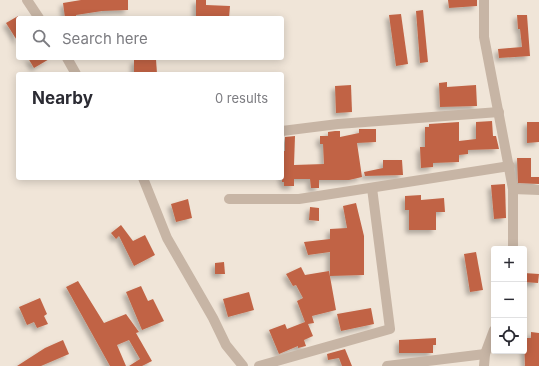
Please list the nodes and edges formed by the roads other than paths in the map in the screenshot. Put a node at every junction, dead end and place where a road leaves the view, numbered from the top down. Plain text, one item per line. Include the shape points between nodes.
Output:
1 (27, 0) edge
2 (484, 0) edge
3 (38, 16) edge
4 (68, 60) edge
5 (75, 72) edge
6 (499, 112) junction
7 (284, 131) edge
8 (510, 166) junction
9 (144, 180) edge
10 (372, 188) junction
11 (513, 189) junction
12 (539, 190) edge
13 (229, 199) dead end
14 (513, 246) edge
15 (491, 338) edge
16 (485, 354) junction
17 (243, 366) edge
18 (259, 366) edge
19 (387, 366) edge
20 (484, 366) edge

1 - 3 street
2 - 6 street via 484,37
4 - 5 street
6 - 7 street via 338,124
6 - 8 street
8 - 10 street
8 - 11 street
9 - 17 street via 167,238 226,345
10 - 13 street via 299,199
10 - 18 street via 390,329
11 - 12 street
11 - 14 street
15 - 16 street
16 - 19 street
16 - 20 street

